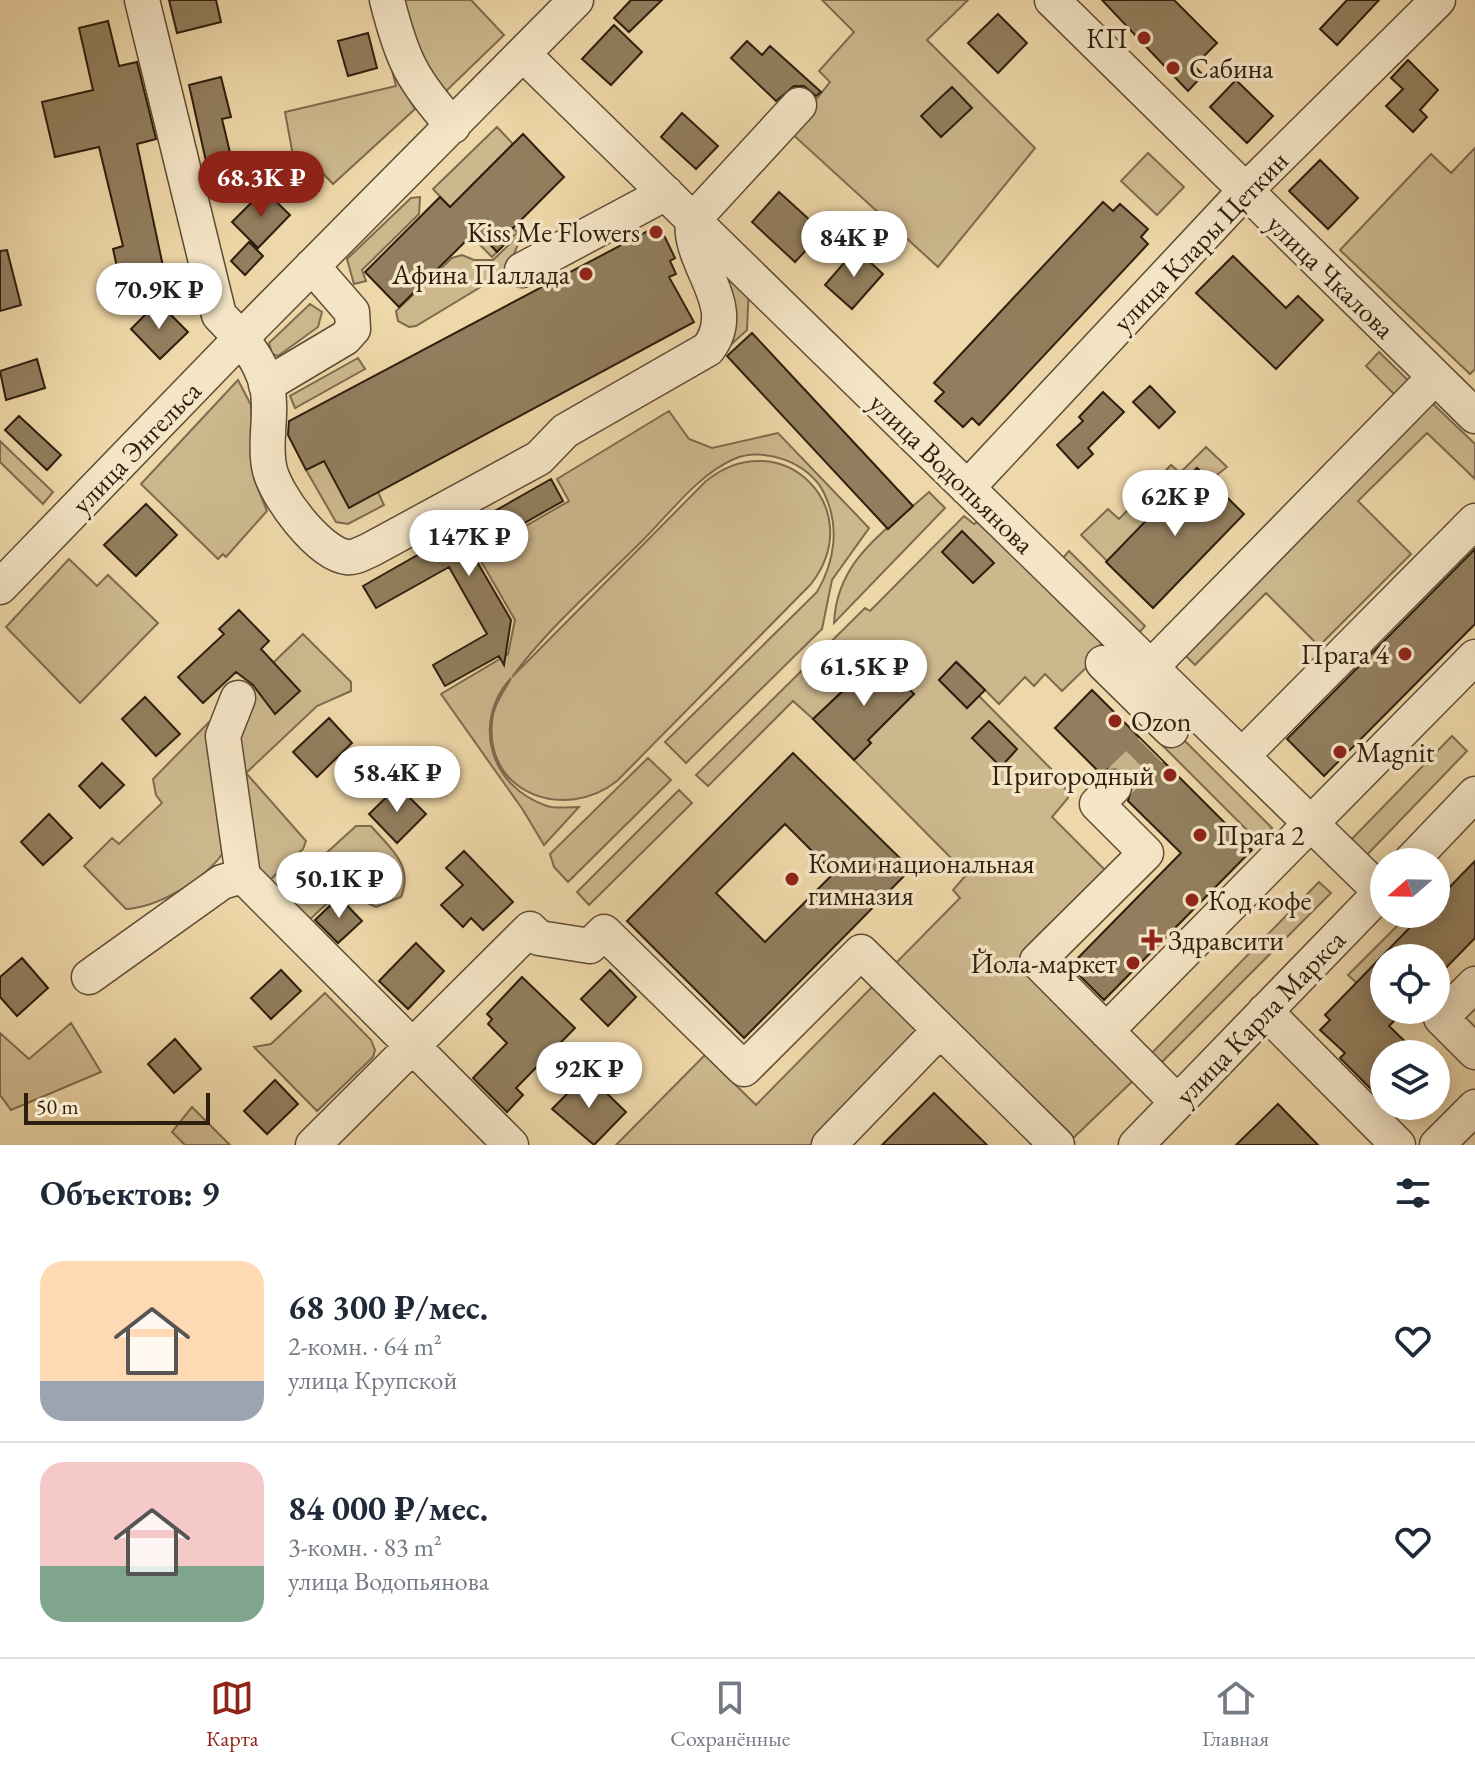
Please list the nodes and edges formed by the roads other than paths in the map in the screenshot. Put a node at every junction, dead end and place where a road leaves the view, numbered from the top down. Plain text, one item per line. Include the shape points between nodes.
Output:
1 (142, 0) edge
2 (387, 0) edge
3 (576, 0) edge
4 (1052, 0) edge
5 (1438, 0) edge
6 (523, 54) junction
7 (799, 105) dead end
8 (453, 126) junction
9 (1244, 192) junction
10 (666, 193) junction
11 (693, 220) junction
12 (312, 266) junction
13 (522, 270) dead end
14 (241, 338) junction
15 (1435, 377) junction
16 (266, 385) junction
17 (1475, 416) edge
18 (967, 488) junction
19 (1475, 521) edge
20 (0, 587) edge
21 (1475, 657) edge
22 (1103, 663) dead end
23 (1151, 667) junction
24 (238, 698) dead end
25 (1172, 729) junction
26 (1242, 756) junction
27 (1114, 787) tunnel mouth
28 (1475, 794) edge
29 (1311, 823) junction
30 (1423, 848) edge
31 (243, 876) junction
32 (1370, 879) edge
33 (1370, 904) edge
34 (89, 977) dead end
35 (1475, 984) edge
36 (1265, 1011) junction
37 (940, 1030) junction
38 (1106, 1031) junction
39 (413, 1046) junction
40 (1475, 1052) edge
41 (1177, 1102) junction
42 (1475, 1107) edge
43 (1050, 1143) edge
44 (313, 1145) edge
45 (511, 1145) edge
46 (829, 1145) edge
47 (1136, 1145) edge
48 (1398, 1145) edge
49 (1437, 1145) edge

1 - 14 street via 219,315
2 - 8 street via 415,81
3 - 6 street, улица Энгельса
4 - 9 street, улица Чкалова
5 - 9 street, улица Клары Цеткин
6 - 8 street, улица Энгельса
6 - 10 street, улица Водопьянова
7 - 11 street
8 - 12 street, улица Энгельса
9 - 15 street, улица Чкалова
9 - 18 street, улица Клары Цеткин
10 - 11 street, улица Водопьянова
10 - 13 street
11 - 16 street via 691,235 717,297 718,328 708,349 565,431 539,458 354,558 336,554 314,537 284,500 269,470
11 - 18 street, улица Водопьянова
12 - 14 street, улица Энгельса
12 - 16 street via 352,312 353,329
14 - 16 street via 255,354
14 - 20 street, улица Энгельса
15 - 17 street, улица Чкалова
15 - 23 street
18 - 23 street, улица Водопьянова
19 - 26 street
21 - 29 street
22 - 25 street
23 - 25 street, улица Водопьянова
24 - 31 street via 223,736
25 - 26 street, улица Водопьянова
26 - 29 street, улица Водопьянова
27 - 38 street via 1097,804 1146,853 1037,961
28 - 30 street
29 - 32 street, улица Водопьянова
29 - 38 street
31 - 34 street via 222,882
31 - 39 street
33 - 36 street, улица Карла Маркса
35 - 40 street via 1441,1018
36 - 41 street, улица Карла Маркса
36 - 48 street
37 - 39 street via 861,952 744,1069 596,924 590,946 539,938 530,929
37 - 43 street
37 - 46 street
38 - 41 street
39 - 44 street
39 - 45 street
41 - 47 street, улица Карла Маркса
42 - 49 street

